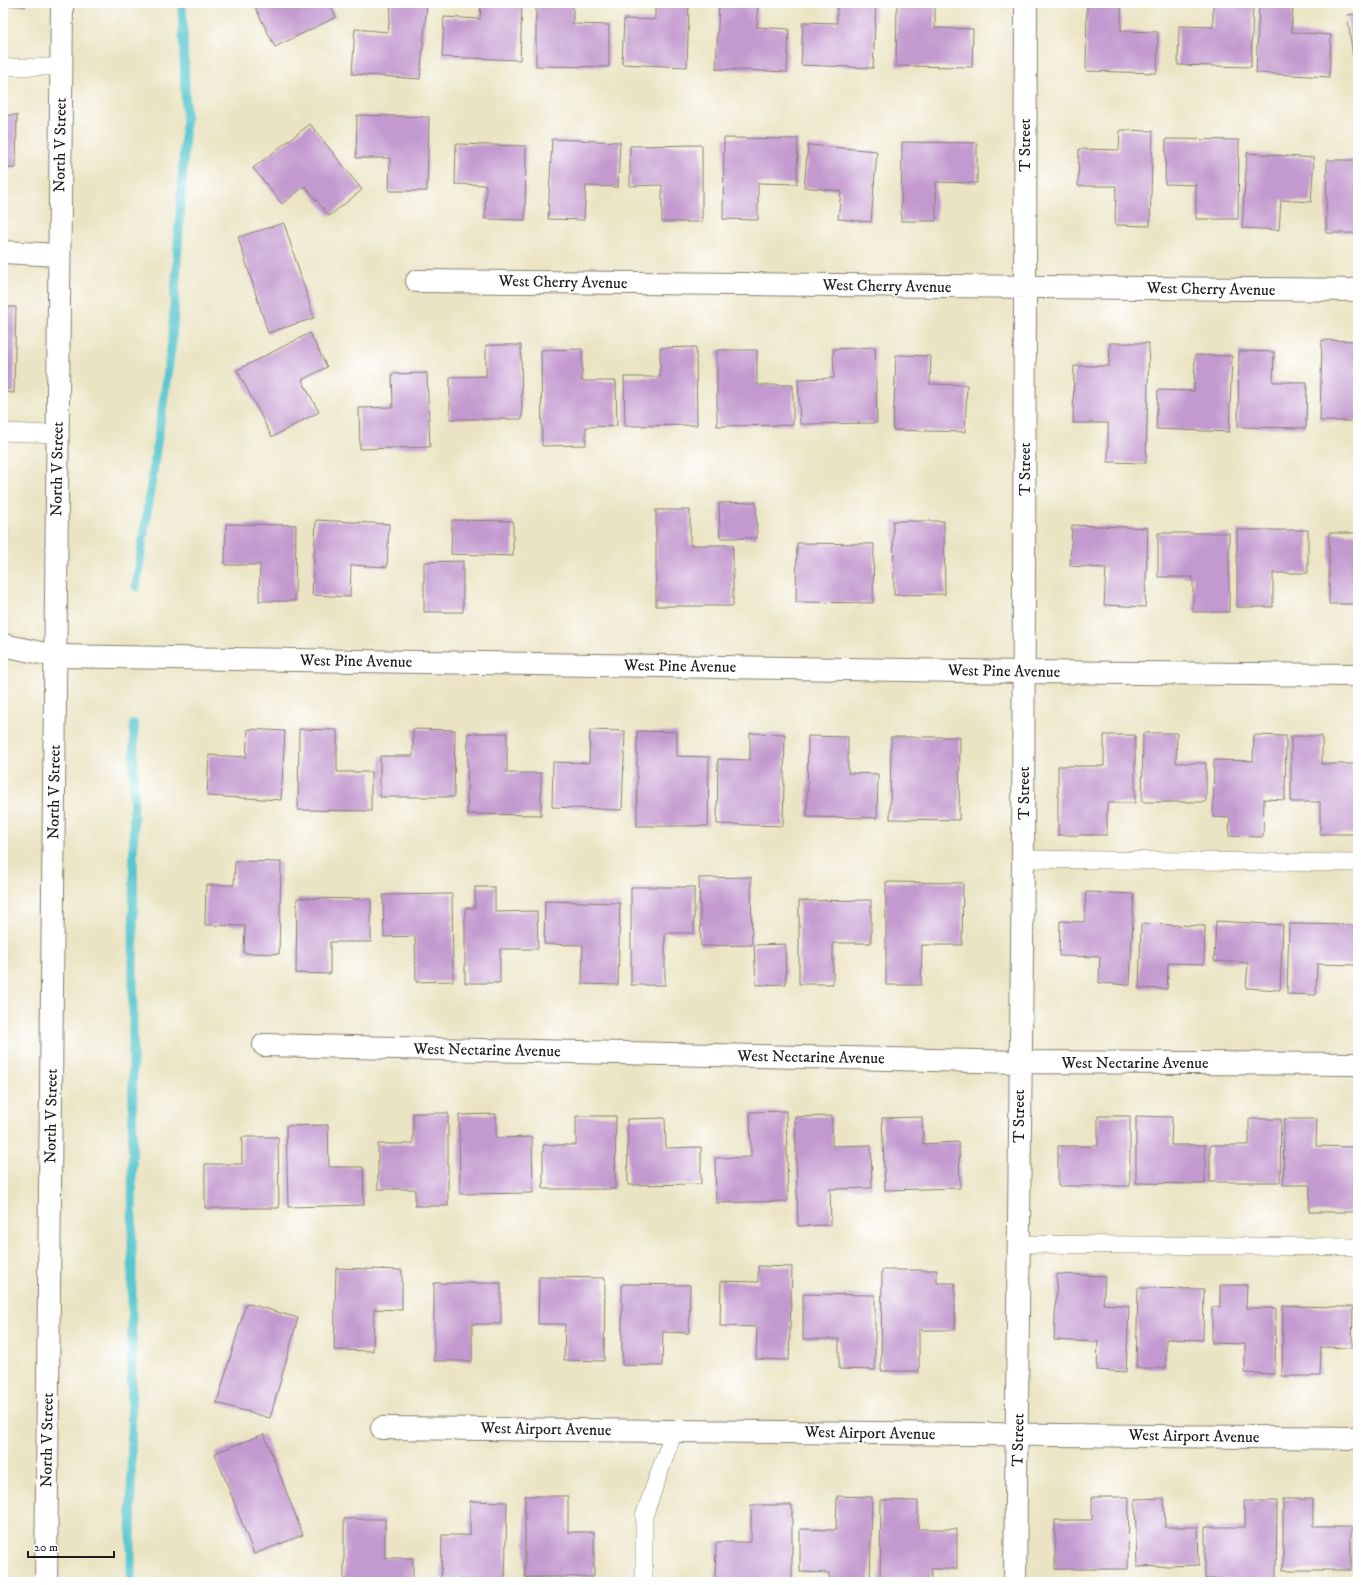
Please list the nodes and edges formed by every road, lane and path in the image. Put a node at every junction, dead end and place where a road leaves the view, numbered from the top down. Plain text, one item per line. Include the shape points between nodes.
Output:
1 (62, 3) edge
2 (1026, 3) edge
3 (3, 67) edge
4 (61, 68) junction
5 (3, 252) edge
6 (59, 255) junction
7 (417, 281) dead end
8 (1025, 287) junction
9 (1358, 290) edge
10 (3, 432) edge
11 (58, 434) junction
12 (3, 645) edge
13 (55, 656) junction
14 (1024, 672) junction
15 (1358, 675) edge
16 (1023, 859) junction
17 (1358, 863) edge
18 (264, 1045) dead end
19 (1020, 1062) junction
20 (1358, 1064) edge
21 (1019, 1244) junction
22 (1358, 1247) edge
23 (382, 1428) dead end
24 (674, 1431) junction
25 (1018, 1435) junction
26 (1358, 1438) edge
27 (46, 1582) edge
28 (644, 1582) edge
29 (1015, 1582) edge

1 - 4 street, North V Street
2 - 8 street, T Street
3 - 4 lane
4 - 6 street, North V Street
5 - 6 street
6 - 11 street, North V Street
7 - 8 street, West Cherry Avenue
8 - 9 street, West Cherry Avenue
8 - 14 street, T Street
10 - 11 lane
11 - 13 street, North V Street
12 - 13 street, West Pine Avenue
13 - 14 street, West Pine Avenue
13 - 27 street, North V Street
14 - 15 street, West Pine Avenue
14 - 16 street, T Street
16 - 17 lane
16 - 19 street, T Street
18 - 19 street, West Nectarine Avenue
19 - 20 street, West Nectarine Avenue
19 - 21 street, T Street
21 - 22 lane
21 - 25 street, T Street
23 - 24 street, West Airport Avenue
24 - 25 street, West Airport Avenue
24 - 28 lane via 644,1516
25 - 26 street, West Airport Avenue
25 - 29 street, T Street

